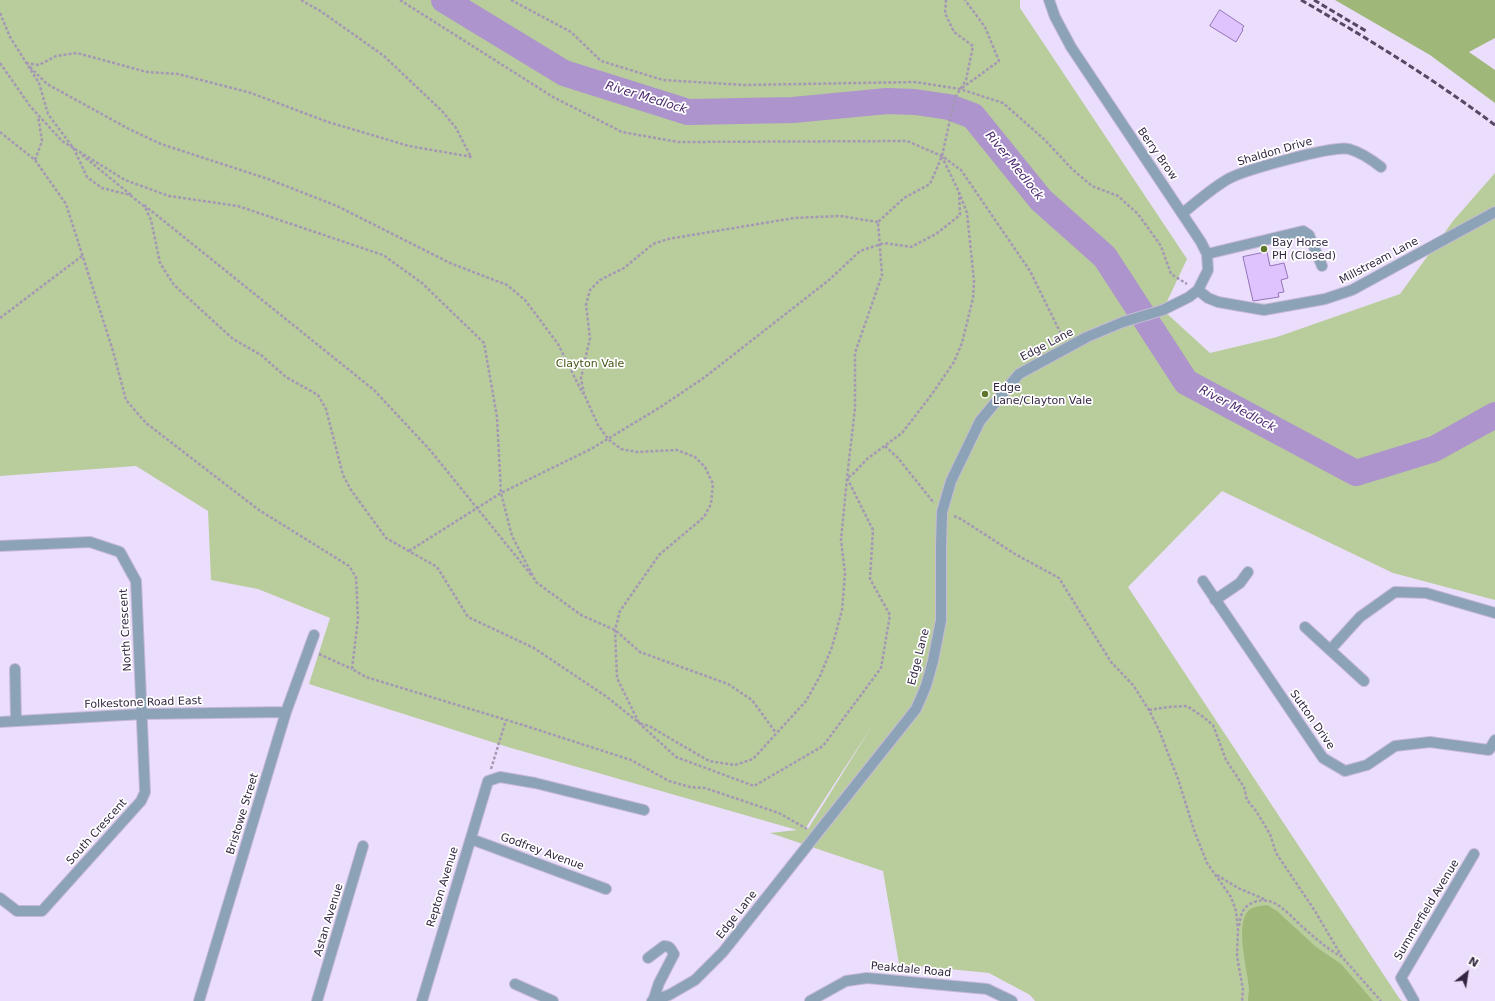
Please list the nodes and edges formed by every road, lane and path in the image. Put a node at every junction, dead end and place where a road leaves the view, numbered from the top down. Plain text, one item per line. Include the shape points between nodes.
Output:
1 (301, 0) edge
2 (400, 0) edge
3 (511, 0) edge
4 (946, 0) edge
5 (965, 0) edge
6 (1049, 0) edge
7 (0, 13) edge
8 (26, 62) junction
9 (0, 63) edge
10 (960, 89) junction
11 (38, 114) junction
12 (0, 132) edge
13 (74, 148) junction
14 (942, 156) junction
15 (36, 160) junction
16 (1381, 167) dead end
17 (959, 192) junction
18 (1495, 212) edge
19 (1183, 213) junction
20 (878, 222) junction
21 (880, 245) junction
22 (1207, 254) junction
23 (83, 256) junction
24 (1322, 266) dead end
25 (1198, 290) junction
26 (0, 318) edge
27 (1066, 348) junction
28 (592, 412) junction
29 (608, 439) junction
30 (885, 446) junction
31 (847, 478) junction
32 (501, 493) junction
33 (477, 508) junction
34 (942, 512) junction
35 (0, 546) edge
36 (409, 551) junction
37 (1248, 572) dead end
38 (1203, 581) dead end
39 (536, 582) junction
40 (1215, 600) junction
41 (1495, 613) edge
42 (1305, 627) dead end
43 (615, 630) junction
44 (314, 635) dead end
45 (1330, 650) junction
46 (308, 651) junction
47 (16, 669) dead end
48 (352, 669) junction
49 (1364, 681) dead end
50 (1149, 710) junction
51 (286, 712) junction
52 (143, 714) junction
53 (506, 720) junction
54 (16, 721) junction
55 (0, 722) edge
56 (639, 723) junction
57 (776, 733) junction
58 (1495, 740) edge
59 (488, 781) junction
60 (644, 810) dead end
61 (816, 835) junction
62 (471, 838) junction
63 (363, 846) dead end
64 (1474, 854) dead end
65 (1216, 874) junction
66 (606, 889) dead end
67 (0, 898) edge
68 (1265, 899) junction
69 (1238, 930) junction
70 (1342, 957) junction
71 (648, 958) dead end
72 (515, 984) dead end
73 (199, 1001) edge
74 (317, 1001) edge
75 (422, 1001) edge
76 (553, 1001) edge
77 (653, 1001) edge
78 (810, 1001) edge
79 (1012, 1001) edge
80 (1242, 1001) edge
81 (1381, 1001) edge
82 (1414, 1001) edge

1 - 8 path via 384,56 442,111 456,128 472,157 409,146 328,122 252,93 178,74 146,72 77,53 56,56 39,66
2 - 14 path via 553,97 622,132 678,142 907,141
3 - 10 path via 571,32 601,61 663,80 744,85 915,82
4 - 10 path via 945,13 954,32 973,46 966,80
5 - 10 path via 985,27 999,61
6 - 19 street, Berry Brow via 1071,48
7 - 8 path via 10,37
8 - 13 path via 39,83 48,114
8 - 28 path via 47,84 161,144 268,179 337,206 450,263 507,285 525,300 558,344
9 - 11 path
10 - 14 path via 948,124
10 - 25 path via 1003,103 1092,186 1118,196 1138,214 1161,246 1171,274
11 - 13 path via 62,141
11 - 15 path via 42,141
12 - 15 path
13 - 32 path via 125,180 169,196 238,206 383,255 422,283 484,343 497,417
13 - 33 path via 374,390 430,450
13 - 36 path via 87,177 102,188 130,195 145,207 151,220 160,262 174,285 233,339 261,355 286,377 318,395 326,409 343,475 351,490 386,538
14 - 17 path
14 - 20 path via 930,184 904,198
14 - 27 path via 961,170 1030,271
15 - 23 path via 66,204
16 - 19 street, Shaldon Drive via 1348,149 1332,149 1262,166 1230,178
17 - 21 path via 960,215 936,234 911,247 884,243
17 - 30 path via 967,213 974,281 973,298 962,343 954,362 932,394 902,433
18 - 25 street, Millstream Lane via 1352,290 1325,299 1264,310 1218,302
19 - 22 street, Berry Brow
20 - 21 path
20 - 28 path via 840,216 794,218 668,239 653,244 624,268 600,280 590,290 586,305 590,338 581,378 584,394
21 - 29 path via 860,251 829,280 705,377
21 - 31 path via 882,275 854,353 855,408
22 - 24 street via 1303,231 1309,235
22 - 25 street via 1208,270
23 - 26 path
23 - 48 path via 126,400 146,423 225,484 282,525 349,566 356,577 358,619
25 - 27 street, Edge Lane via 1189,298 1163,310 1123,322
27 - 34 street, Edge Lane via 1020,374 980,421 951,481
28 - 29 path
29 - 32 path
29 - 43 path via 621,449 637,452 677,450 695,457 705,467 713,484 711,504 704,516 659,555 620,610
30 - 31 path
30 - 34 path
31 - 56 path via 873,530 870,579 890,615 881,668 823,746 754,786 676,757
31 - 57 path via 841,540 845,573 842,602 832,647 806,700
32 - 33 path
32 - 39 path via 512,536
33 - 36 path
33 - 39 path
34 - 50 path via 961,519 1015,554 1059,578 1111,662 1133,685
34 - 61 street, Edge Lane via 940,620 926,686 916,709
35 - 52 street, North Crescent via 90,542 120,552 136,581
36 - 56 path via 437,567 468,617 534,648 607,697
37 - 40 street via 1240,583
38 - 40 street, Sutton Drive
39 - 43 path via 581,615
40 - 58 street, Sutton Drive via 1323,758 1345,771 1367,765 1395,746 1430,742 1489,750
41 - 45 street via 1426,593 1395,592 1360,617
42 - 45 street
43 - 56 path via 617,678
43 - 57 path via 640,652 728,684 752,700
44 - 46 street, Bristowe Street
45 - 49 street
46 - 48 path
46 - 51 street, Bristowe Street
47 - 54 street
48 - 53 path via 366,677
50 - 65 path via 1178,779 1207,863
50 - 70 path via 1168,706 1188,706 1212,725 1226,760 1244,787 1247,800 1270,834 1276,853
51 - 52 street, Folkestone Road East
51 - 73 street, Bristowe Street
52 - 54 street, Folkestone Road East
52 - 67 street, South Crescent via 145,792 141,801 42,911 17,911
53 - 59 path
53 - 61 path via 631,760 669,781 705,788 779,813
54 - 55 street, Folkestone Road East
56 - 57 path via 649,726 708,761 735,765 753,759
59 - 60 street via 500,777 528,782
59 - 62 street, Repton Avenue
61 - 77 street, Edge Lane via 723,952 695,980
62 - 66 street, Godfrey Avenue
62 - 75 street, Repton Avenue
63 - 74 street, Astan Avenue
64 - 82 street, Summerfield Avenue via 1401,978
65 - 68 path via 1238,888
65 - 69 path via 1231,897
68 - 69 path via 1249,904 1241,912
68 - 70 path via 1290,914 1326,948
69 - 80 path via 1237,956 1243,990
70 - 81 path
71 - 77 street via 664,946 671,948 674,954
72 - 76 street
78 - 79 street, Peakdale Road via 846,981 867,978 987,989

